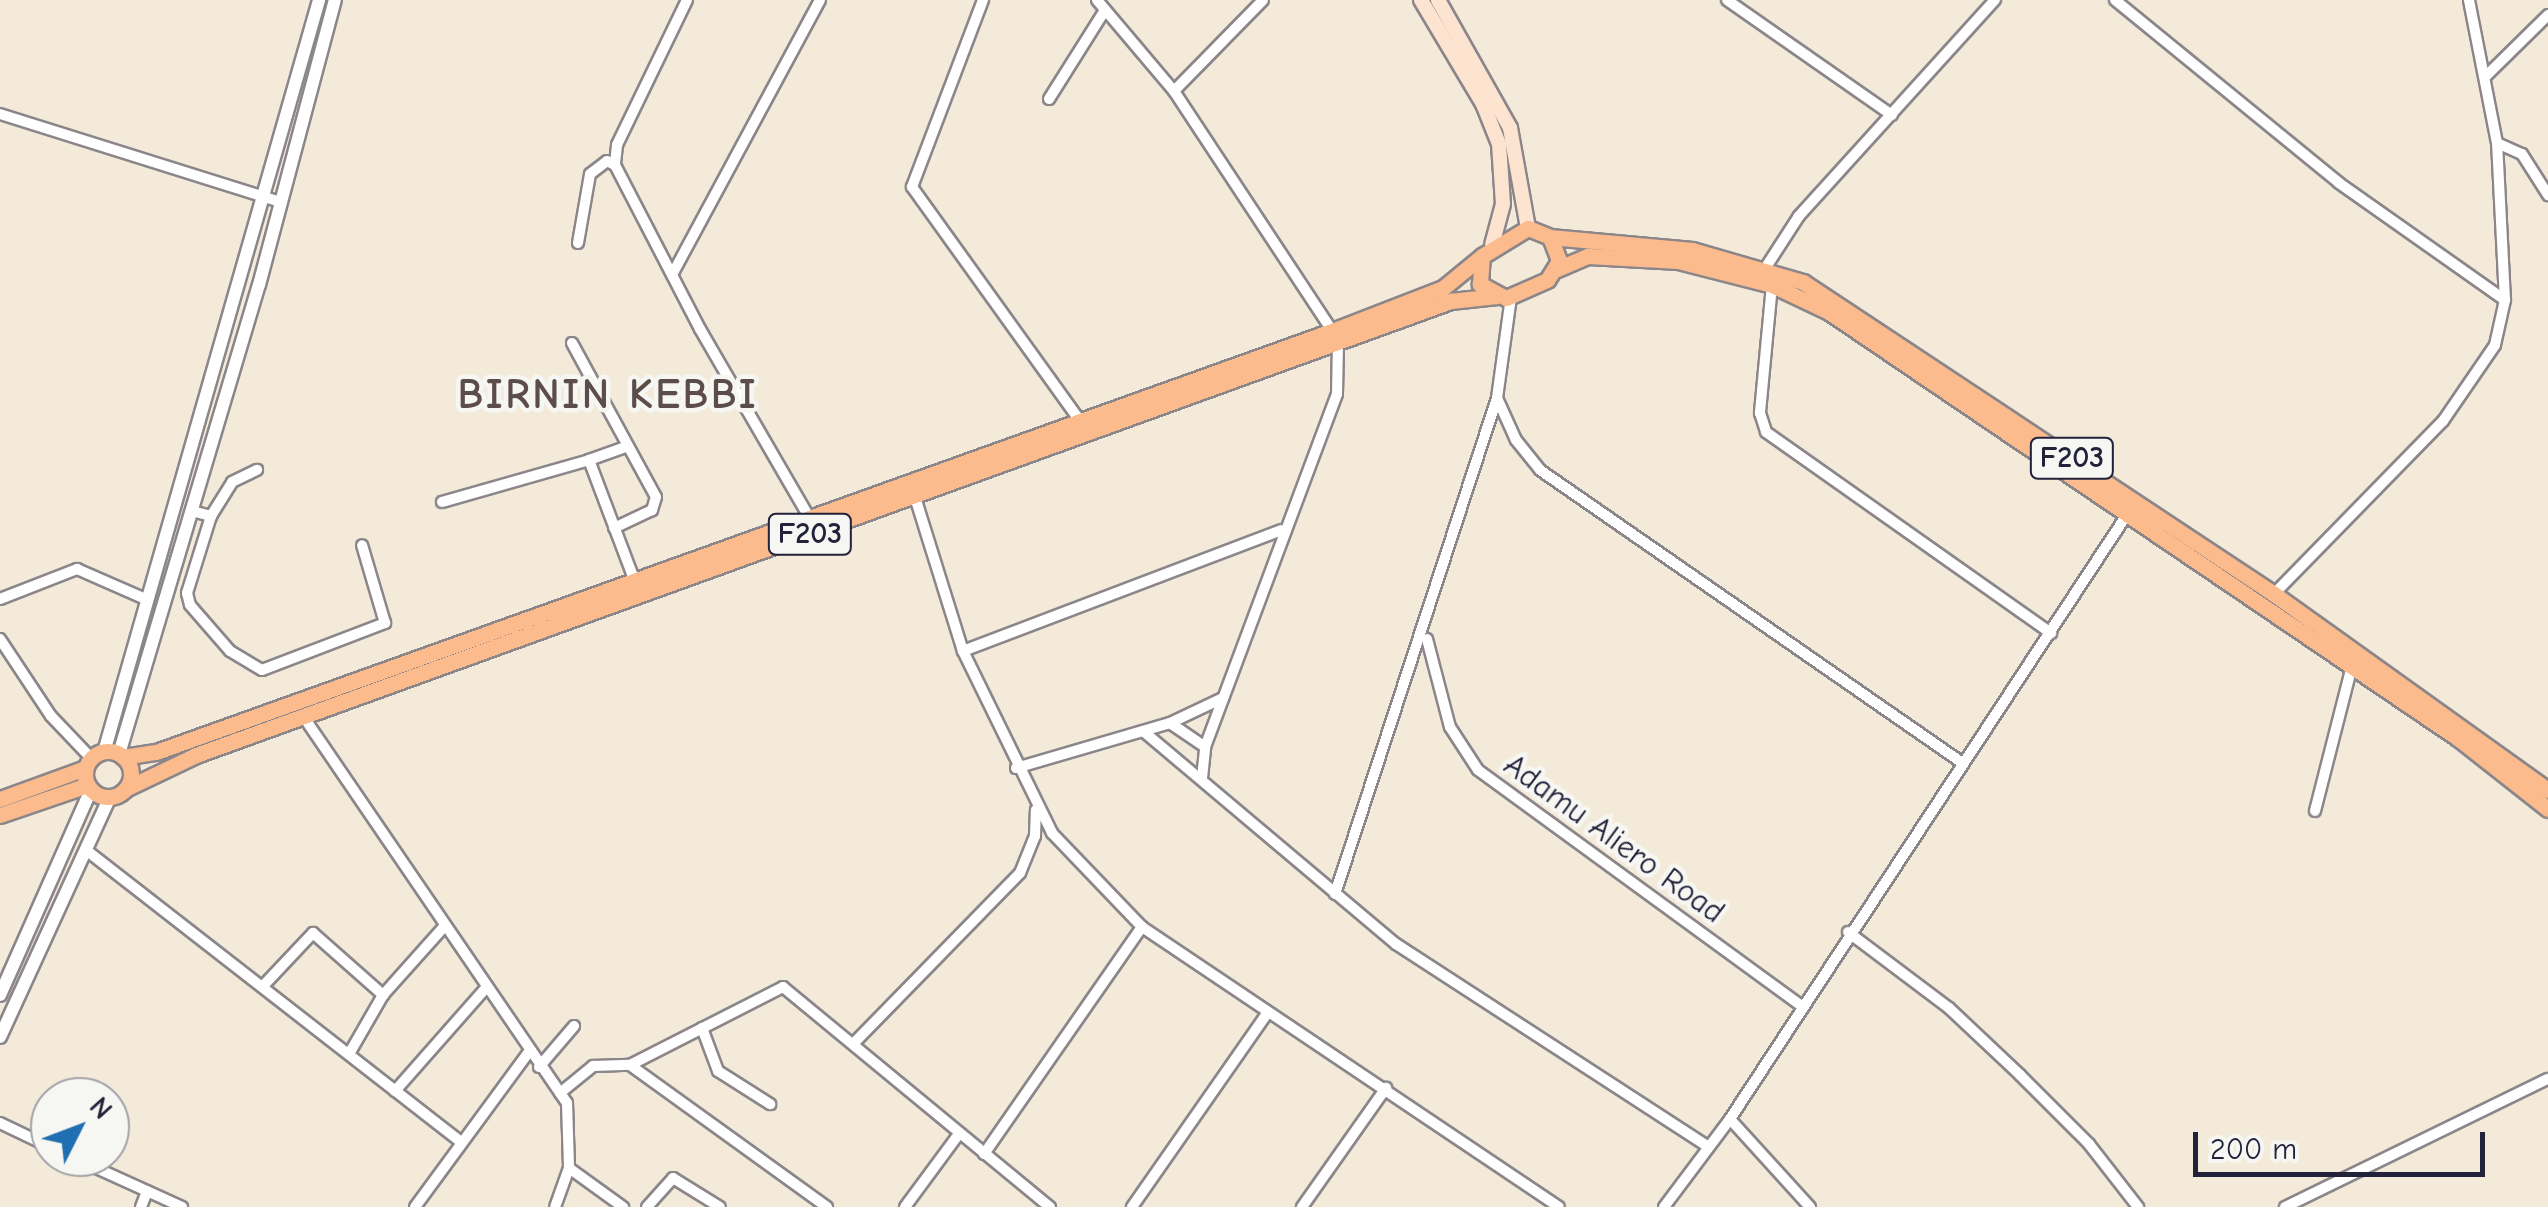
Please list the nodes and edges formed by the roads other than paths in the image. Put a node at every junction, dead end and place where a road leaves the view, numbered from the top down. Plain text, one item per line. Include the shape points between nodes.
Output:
1 (319, 0) edge
2 (335, 0) edge
3 (687, 0) edge
4 (820, 0) edge
5 (983, 0) edge
6 (1097, 0) edge
7 (1263, 0) edge
8 (1422, 0) edge
9 (1438, 0) edge
10 (1727, 0) edge
11 (1995, 0) edge
12 (2115, 0) edge
13 (2469, 0) edge
14 (1105, 10) junction
15 (2548, 15) edge
16 (2486, 76) junction
17 (1174, 91) junction
18 (1049, 99) dead end
19 (0, 114) edge
20 (1892, 114) junction
21 (2497, 143) junction
22 (615, 165) junction
23 (2548, 195) edge
24 (264, 196) junction
25 (280, 202) junction
26 (1528, 228) junction
27 (1550, 236) junction
28 (578, 243) dead end
29 (1487, 251) junction
30 (1766, 267) junction
31 (1557, 269) junction
32 (673, 273) junction
33 (1772, 285) junction
34 (1504, 297) junction
35 (2505, 300) junction
36 (1335, 337) junction
37 (572, 343) dead end
38 (1496, 398) junction
39 (1081, 422) junction
40 (628, 446) junction
41 (589, 460) junction
42 (257, 470) dead end
43 (914, 497) junction
44 (442, 502) dead end
45 (175, 504) junction
46 (192, 510) junction
47 (2128, 513) junction
48 (211, 516) junction
49 (810, 519) junction
50 (614, 528) junction
51 (1281, 530) junction
52 (362, 545) dead end
53 (634, 582) junction
54 (2274, 594) junction
55 (0, 599) edge
56 (148, 600) junction
57 (1428, 623) junction
58 (2051, 633) junction
59 (0, 639) edge
60 (963, 651) junction
61 (2355, 659) junction
62 (1223, 698) junction
63 (304, 716) junction
64 (1170, 723) junction
65 (1142, 732) junction
66 (1204, 748) junction
67 (1961, 762) junction
68 (100, 766) junction
69 (1016, 768) junction
70 (1202, 778) junction
71 (127, 788) junction
72 (2548, 790) edge
73 (110, 797) junction
74 (0, 798) edge
75 (1036, 806) junction
76 (2548, 809) edge
77 (2315, 811) dead end
78 (0, 816) edge
79 (86, 850) junction
80 (1336, 894) junction
81 (1142, 927) junction
82 (442, 929) junction
83 (1848, 932) junction
84 (10, 972) junction
85 (25, 978) junction
86 (263, 986) junction
87 (484, 990) junction
88 (0, 995) edge
89 (383, 995) junction
90 (1802, 1006) junction
91 (1265, 1016) junction
92 (574, 1026) dead end
93 (702, 1028) junction
94 (0, 1036) edge
95 (854, 1043) junction
96 (349, 1054) junction
97 (528, 1054) junction
98 (630, 1065) junction
99 (539, 1067) junction
100 (2548, 1079) edge
101 (1386, 1088) junction
102 (395, 1091) junction
103 (560, 1093) junction
104 (770, 1104) dead end
105 (1730, 1119) junction
106 (0, 1122) edge
107 (958, 1135) junction
108 (30, 1137) edge
109 (459, 1140) junction
110 (1707, 1146) junction
111 (984, 1154) junction
112 (569, 1168) junction
113 (115, 1177) edge
114 (147, 1192) junction
115 (140, 1207) edge
116 (182, 1207) edge
117 (415, 1207) edge
118 (555, 1207) edge
119 (623, 1207) edge
120 (648, 1207) edge
121 (720, 1207) edge
122 (828, 1207) edge
123 (905, 1207) edge
124 (1050, 1207) edge
125 (1132, 1207) edge
126 (1302, 1207) edge
127 (1559, 1207) edge
128 (1664, 1207) edge
129 (1810, 1207) edge
130 (2138, 1207) edge
131 (2285, 1207) edge

1 - 24 street
2 - 25 street
3 - 22 street via 617,144
4 - 32 street
5 - 39 street via 912,187
6 - 14 street
7 - 17 street
8 - 29 main road via 1499,144 1502,204
9 - 26 main road via 1510,128
10 - 20 street
11 - 20 street
12 - 35 street via 2338,183
13 - 16 street
14 - 17 street
14 - 18 street
15 - 16 street
16 - 21 street
17 - 36 street
19 - 24 street
20 - 30 street via 1799,216
21 - 23 street via 2522,154
21 - 35 street
22 - 28 street via 607,161 590,174
22 - 32 street
24 - 25 street
24 - 45 street
25 - 46 street
26 - 27 main road
26 - 29 main road
27 - 30 main road, F203 via 1652,244
27 - 31 main road
29 - 34 main road via 1480,284
29 - 36 main road, F203 via 1442,288
30 - 54 main road, F203 via 1839,301
31 - 33 main road, F203 via 1588,256 1641,257
31 - 34 main road
32 - 49 street
33 - 47 main road, F203 via 1858,330
33 - 58 street via 1760,413 1766,432
34 - 36 main road, F203 via 1451,301
34 - 38 street
35 - 54 street via 2495,345 2443,421
36 - 39 main road, F203
36 - 43 main road, F203
36 - 51 street via 1337,394
37 - 40 street
38 - 57 street
38 - 67 street via 1540,470
39 - 49 main road, F203
40 - 41 street
40 - 50 street via 656,504
41 - 44 street
41 - 50 street
42 - 48 street via 232,482
43 - 60 street
43 - 63 main road, F203
45 - 46 street
45 - 56 street
46 - 48 street
46 - 68 street
47 - 58 street
47 - 61 main road, F203
48 - 52 street via 186,593 190,606 230,651 262,670 386,622
49 - 53 main road, F203
50 - 53 street
51 - 60 street
51 - 62 street
53 - 68 main road, F203 via 156,752
54 - 61 main road, F203
55 - 56 street via 77,569
56 - 68 street
57 - 80 street
57 - 90 street, Adamu Aliero Road via 1434,682 1457,743 1478,770
58 - 67 street
59 - 68 street via 51,716
60 - 69 street
61 - 72 main road, F203
61 - 76 main road, F203
61 - 77 street
62 - 64 street
62 - 66 street
63 - 71 main road, F203
63 - 82 street
64 - 65 street
64 - 66 street
65 - 69 street
65 - 70 street
66 - 70 street
67 - 83 street
68 - 71 main road via 130,768
68 - 73 main road
68 - 74 main road, F203
68 - 78 main road, F203
68 - 84 street
69 - 75 street
70 - 80 street
71 - 73 main road
73 - 79 street
75 - 81 street via 1052,833
75 - 95 street via 1035,836 1020,873
79 - 85 street
79 - 86 street
80 - 110 street via 1458,989
81 - 91 street
81 - 111 street
82 - 87 street
82 - 89 street
83 - 90 street
83 - 130 street via 1949,1008 2020,1075 2089,1144
84 - 85 street
84 - 88 street
85 - 94 street
86 - 89 street via 313,933
86 - 96 street
87 - 97 street
87 - 102 street
89 - 96 street
90 - 105 street
91 - 101 street
91 - 125 street
92 - 99 street
93 - 95 street via 784,986
93 - 98 street
93 - 104 street via 718,1071
95 - 107 street
96 - 102 street
97 - 99 street
97 - 109 street
98 - 103 street via 593,1066
98 - 122 street
99 - 103 street
100 - 131 street
101 - 126 street
101 - 127 street
102 - 109 street
103 - 112 street via 569,1113
105 - 110 street
105 - 129 street
106 - 108 street
107 - 111 street
107 - 123 street
109 - 117 street
110 - 128 street
111 - 124 street
112 - 118 street
112 - 119 street
113 - 114 street
114 - 115 street
114 - 116 street
120 - 121 street via 673,1178

